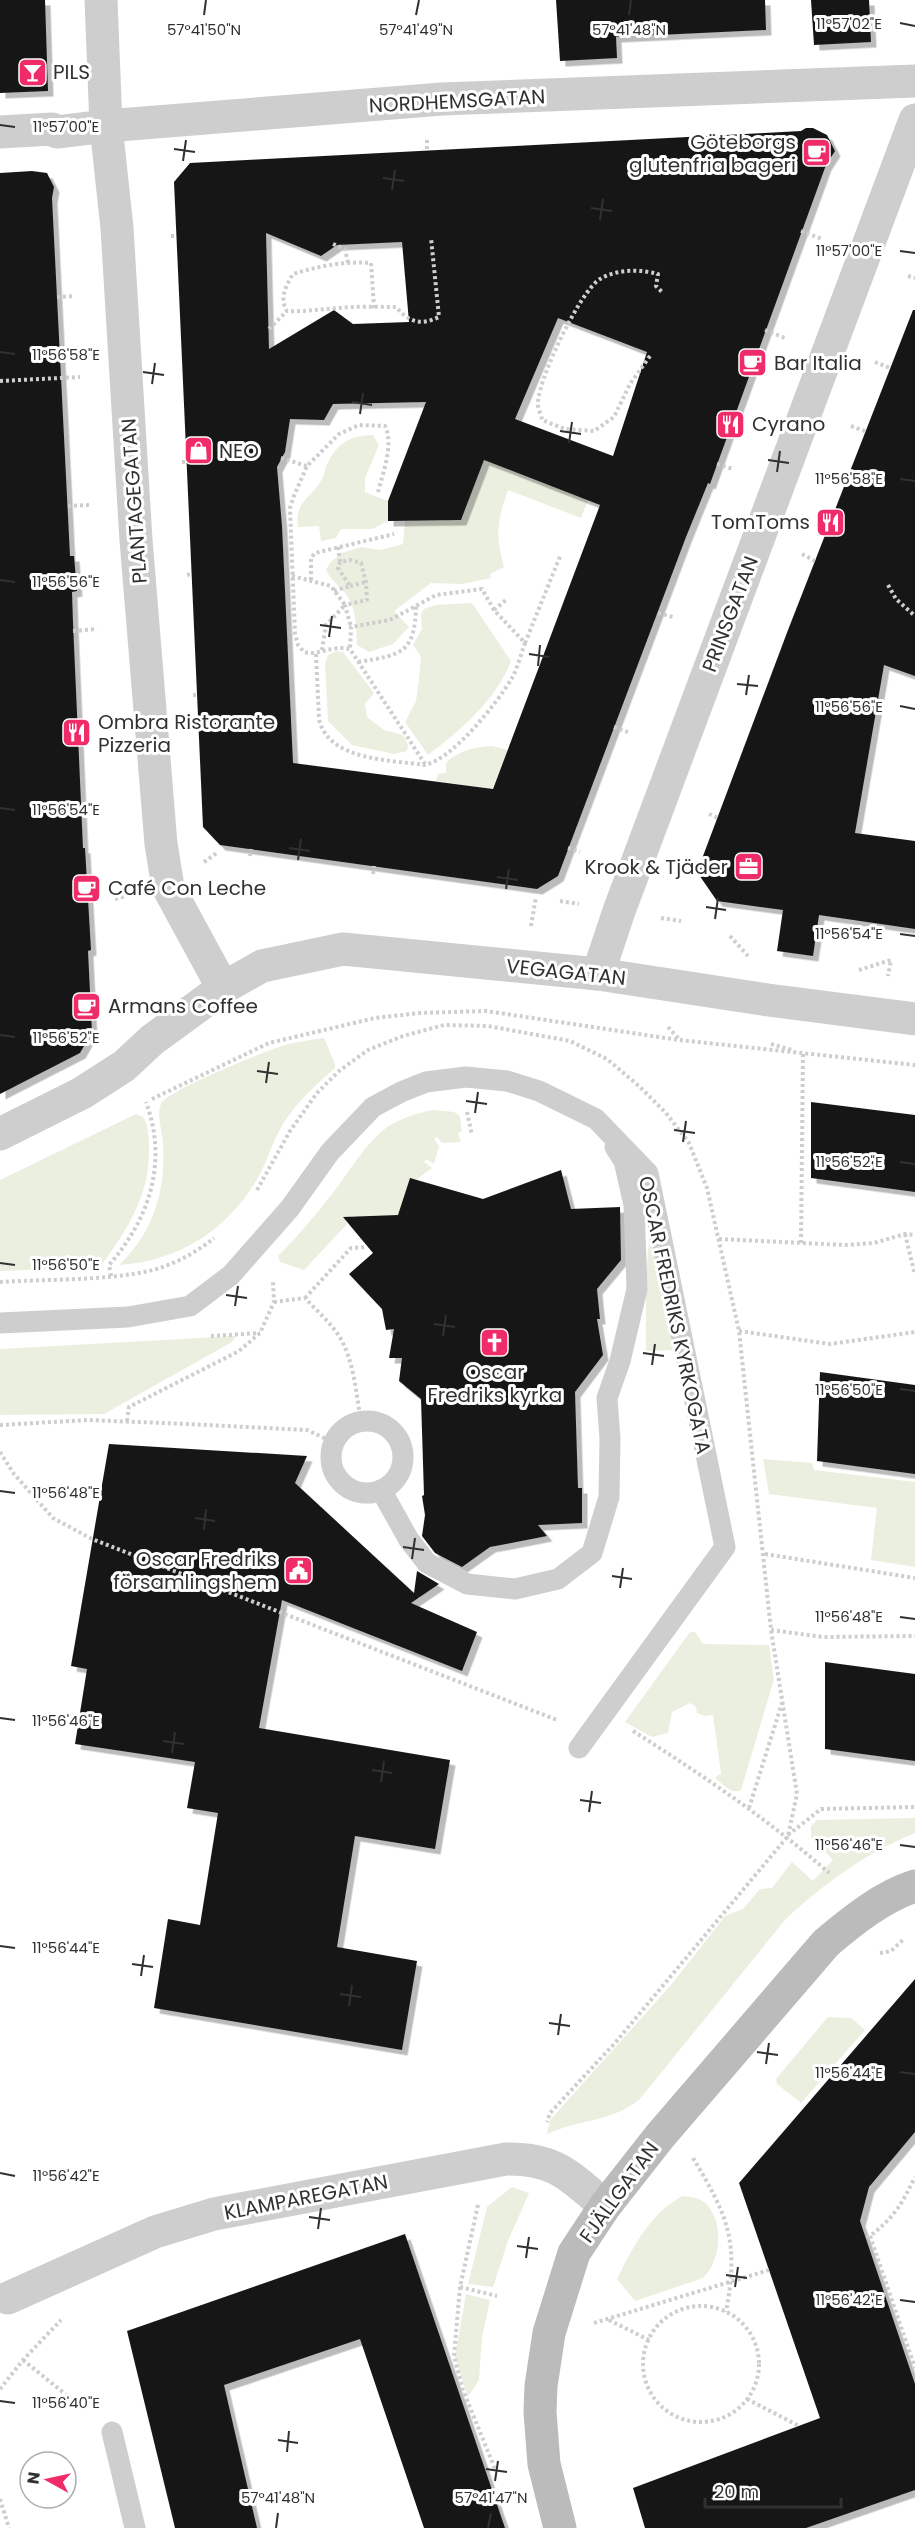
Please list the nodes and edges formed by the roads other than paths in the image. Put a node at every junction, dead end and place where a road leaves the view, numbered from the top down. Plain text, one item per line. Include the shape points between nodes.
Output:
1 (101, 0) edge
2 (915, 81) edge
3 (915, 120) edge
4 (106, 126) junction
5 (0, 132) edge
6 (598, 974) junction
7 (223, 988) junction
8 (915, 1019) edge
9 (596, 1119) junction
10 (0, 1134) edge
11 (0, 1323) edge
12 (381, 1490) junction
13 (579, 1748) dead end
14 (915, 1886) edge
15 (605, 2206) junction
16 (4, 2307) edge
17 (112, 2432) road end
18 (135, 2528) edge
19 (560, 2528) edge

1 - 4 street, PLANTAGEGATAN
2 - 4 street, NORDHEMSGATAN via 442,99
3 - 6 street, PRINSGATAN
4 - 5 street, NORDHEMSGATAN via 57,132
4 - 7 street, PLANTAGEGATAN via 117,228 136,540 161,844 168,887
6 - 7 street, VEGAGATAN via 343,949 262,966
6 - 8 street, VEGAGATAN
7 - 10 street, VEGAGATAN via 152,1040 124,1066 82,1093
9 - 11 lane, OSCAR FREDRIKS KYRKOGATA via 540,1091 507,1081 466,1077 426,1082 373,1107 330,1152 290,1208 236,1270 190,1306 128,1317
9 - 12 lane via 624,1161 634,1205 637,1289 607,1398 609,1497 592,1553 558,1579 515,1589 467,1584 427,1563
9 - 13 lane, OSCAR FREDRIKS KYRKOGATA via 648,1173 725,1547
12 - 12 lane via 399,1472 402,1446 386,1426 361,1421 345,1429 335,1443 332,1461 339,1478 353,1490
14 - 15 street, FJÄLLGATAN via 852,1921 826,1942
15 - 16 street, KLAMPAREGATAN via 554,2166 530,2158 506,2159 214,2214 155,2232
15 - 19 street, FJÄLLGATAN via 574,2253 549,2333 542,2377 544,2464
17 - 18 lane

